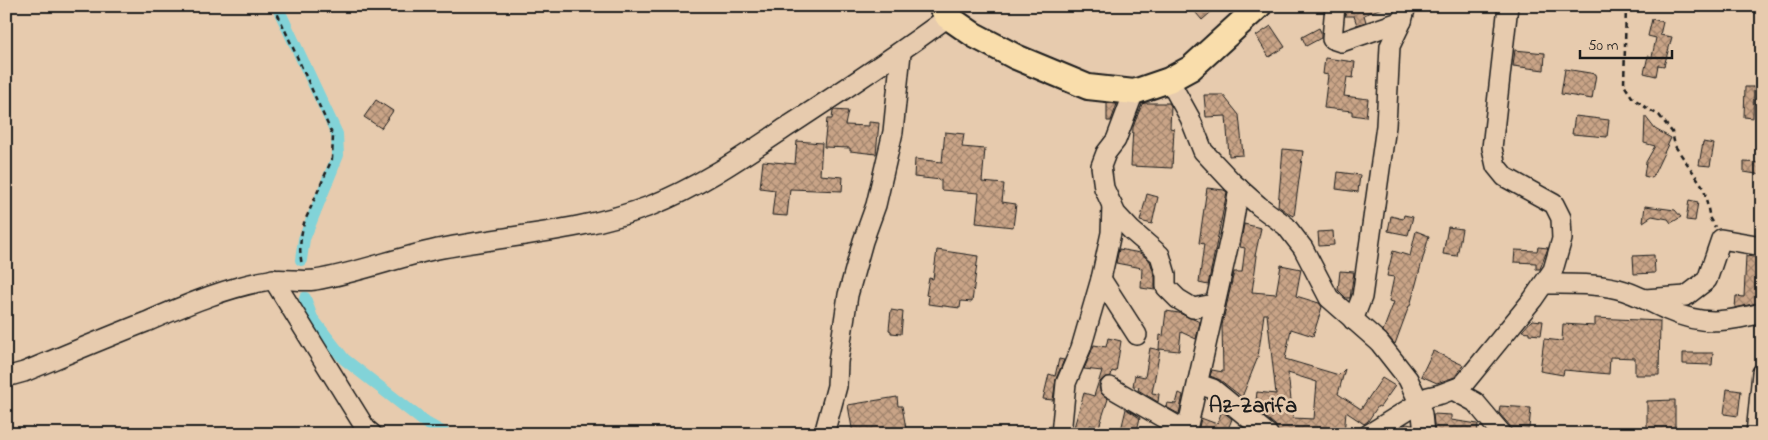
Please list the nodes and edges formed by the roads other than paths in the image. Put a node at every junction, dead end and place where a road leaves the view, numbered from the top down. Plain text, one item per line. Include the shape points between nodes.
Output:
1 (1258, 6) edge
2 (1335, 6) edge
3 (1508, 6) edge
4 (944, 12) edge
5 (1404, 13) edge
6 (901, 53) junction
7 (1169, 80) junction
8 (1134, 92) junction
9 (1238, 188) junction
10 (1112, 205) junction
11 (1762, 246) edge
12 (1101, 279) junction
13 (273, 280) junction
14 (1544, 284) junction
15 (1645, 299) junction
16 (1214, 304) junction
17 (1762, 313) edge
18 (1353, 320) junction
19 (1137, 335) dead end
20 (1762, 373) edge
21 (6, 378) edge
22 (1198, 384) junction
23 (1110, 387) dead end
24 (1452, 390) junction
25 (1419, 404) junction
26 (1186, 433) edge
27 (372, 434) edge
28 (824, 434) edge
29 (1061, 434) edge
30 (1268, 434) edge
31 (1369, 434) edge
32 (1424, 434) edge
33 (1502, 434) edge
34 (1756, 434) edge

1 - 7 main road via 1191,68
2 - 5 street via 1332,39 1341,42
3 - 14 street via 1492,148 1496,166 1505,177 1554,204 1561,218 1562,239 1553,270
4 - 6 street
4 - 8 main road via 974,35 1016,57 1088,87
5 - 18 street via 1390,46 1386,126 1362,297
6 - 13 street via 709,178 650,206 586,225 441,248 333,277 304,282
6 - 28 street via 893,132 876,205 848,295 837,386
7 - 8 main road
7 - 9 street via 1190,118 1203,151
8 - 10 street via 1116,140 1101,166 1104,188
9 - 16 street
9 - 18 street via 1286,226 1303,248 1330,298
10 - 12 street
10 - 16 street via 1131,230 1160,255 1166,287 1178,299 1193,308
11 - 15 street via 1721,239 1706,280 1700,285 1686,296
12 - 19 street
12 - 29 street via 1081,348 1066,383
13 - 21 street via 200,299
13 - 27 street
14 - 15 street via 1618,289
14 - 24 street via 1462,386
15 - 17 street via 1698,321 1714,322
16 - 22 street
18 - 25 street via 1379,342 1408,379
20 - 34 street
22 - 26 street
22 - 30 street via 1213,389
23 - 26 street
24 - 25 street via 1428,397
24 - 33 street via 1476,402
25 - 31 street
25 - 32 street

